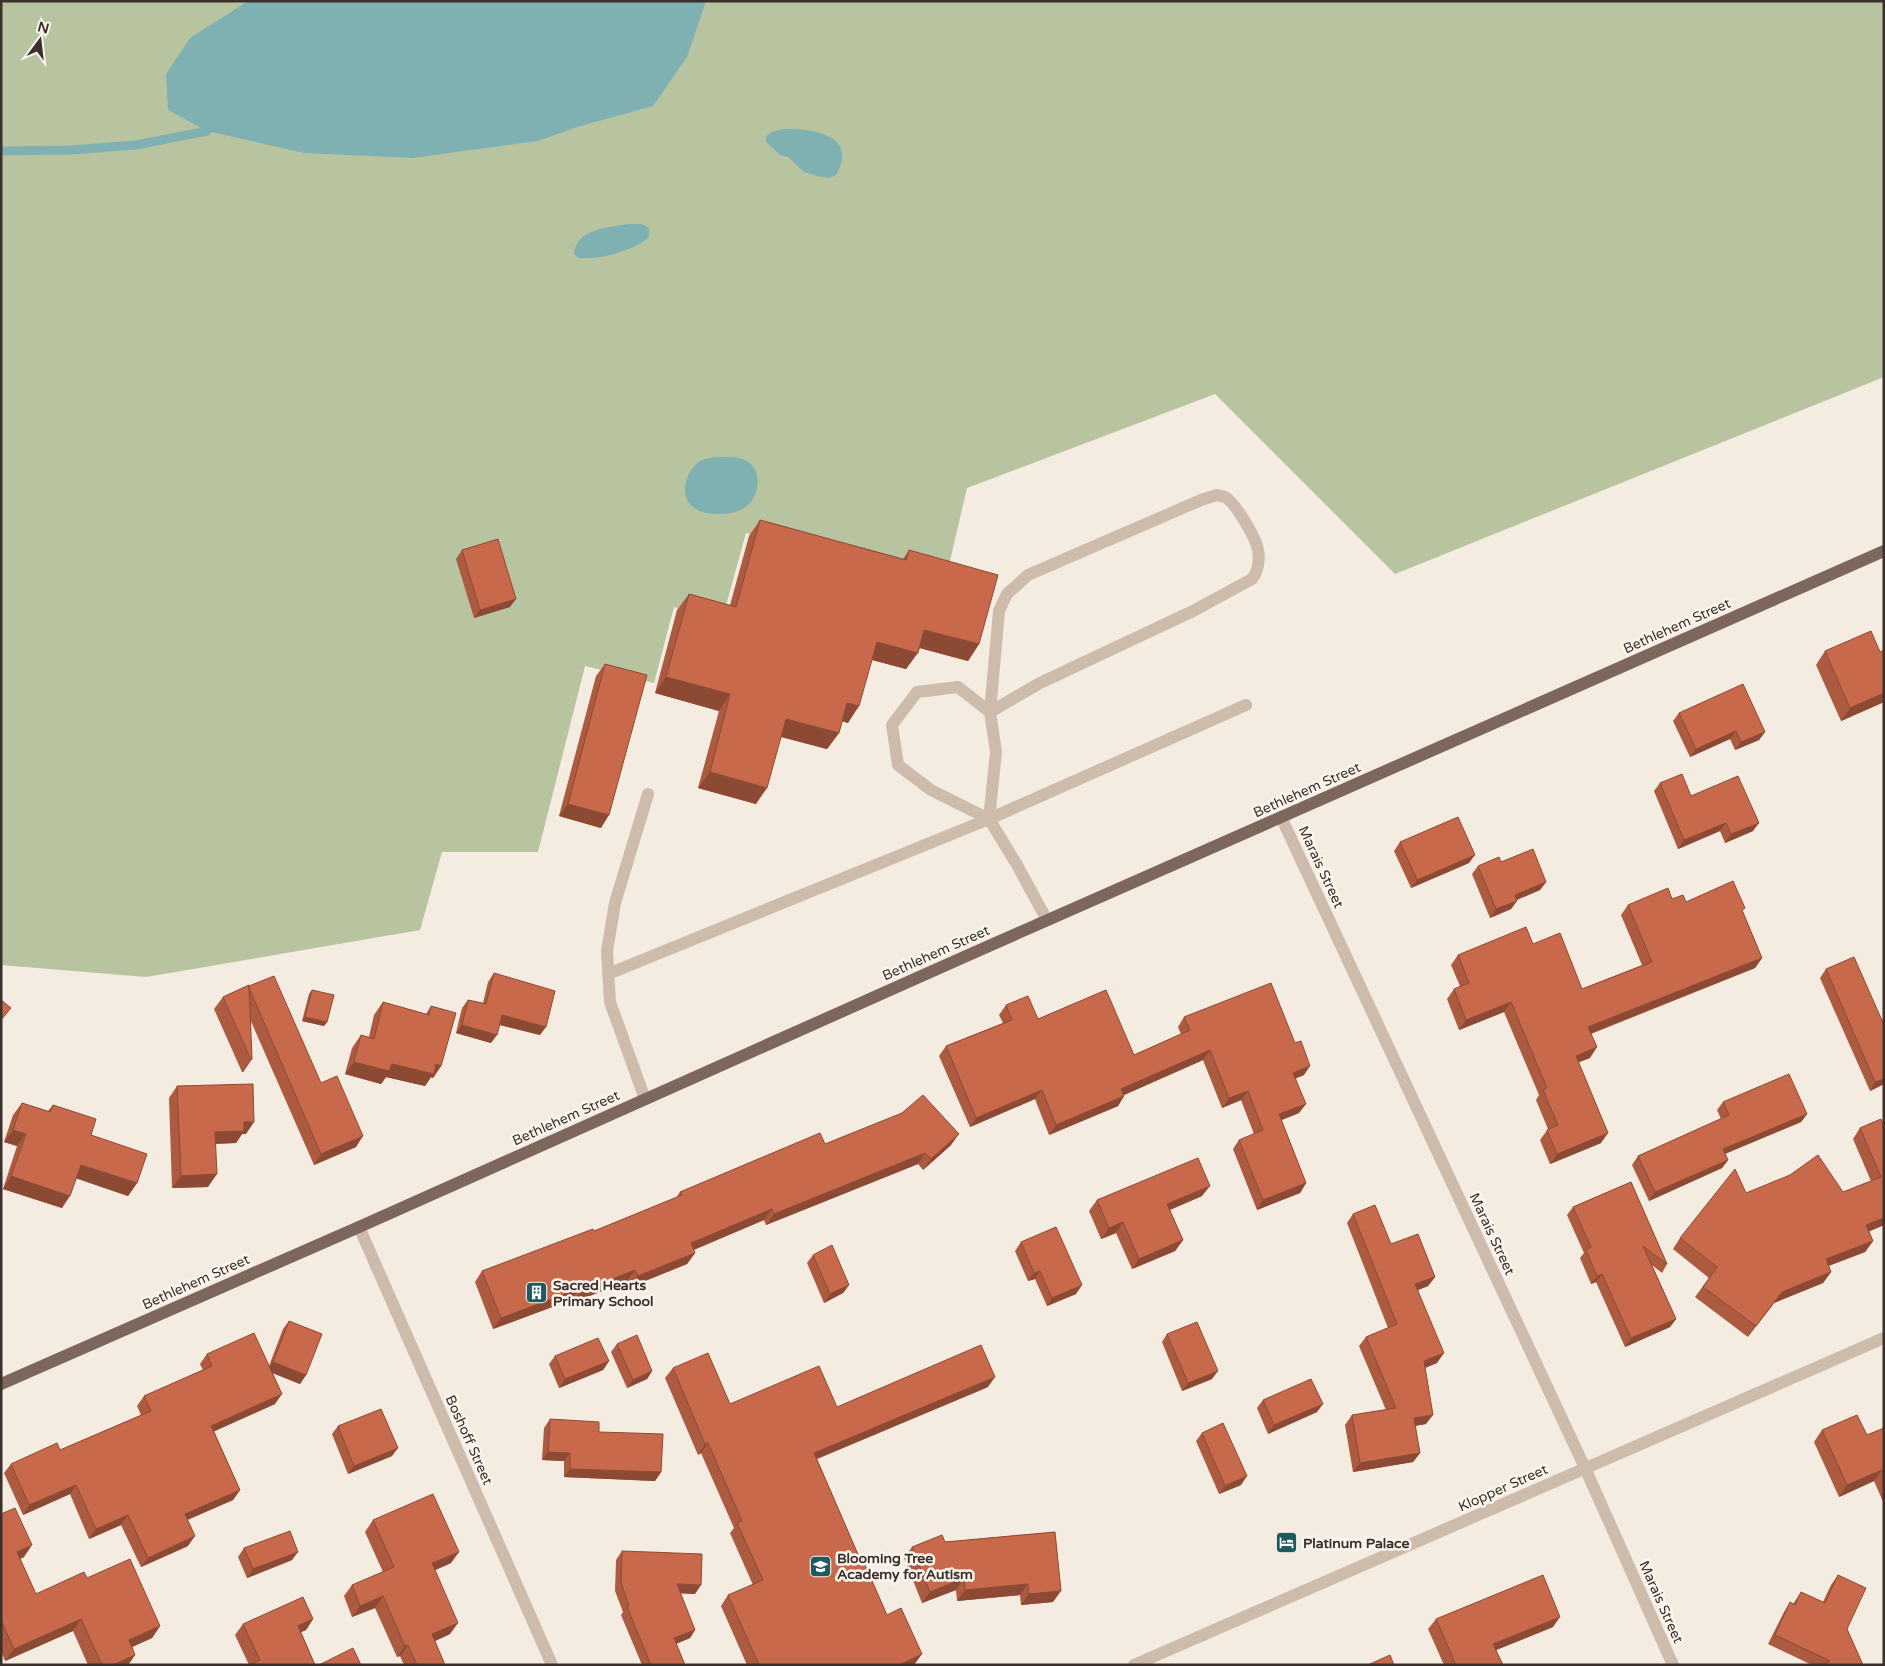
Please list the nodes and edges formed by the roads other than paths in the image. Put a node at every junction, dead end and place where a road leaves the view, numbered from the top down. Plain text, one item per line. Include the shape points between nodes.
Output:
1 (1884, 551) edge
2 (1246, 704) dead end
3 (990, 712) junction
4 (648, 794) dead end
5 (1281, 817) junction
6 (989, 819) junction
7 (1048, 920) junction
8 (608, 974) junction
9 (645, 1099) junction
10 (359, 1227) junction
11 (1884, 1338) edge
12 (1, 1384) edge
13 (1585, 1468) junction
14 (552, 1665) edge
15 (1134, 1665) edge
16 (1673, 1665) edge

1 - 5 main road, Bethlehem Street
2 - 6 street
3 - 3 street via 1252,579 1258,566 1258,550 1231,502 1217,496 1200,500 1028,575 1007,594 999,611
3 - 6 street via 996,752
3 - 6 street via 958,687 917,692 892,725 898,765 931,790
4 - 8 street via 615,903 607,951
5 - 7 main road, Bethlehem Street
5 - 13 street, Marais Street
6 - 7 street
6 - 8 street
7 - 9 main road, Bethlehem Street
8 - 9 street via 610,1002
9 - 10 main road, Bethlehem Street
10 - 12 main road, Bethlehem Street
10 - 14 street, Boshoff Street
11 - 13 street, Klopper Street
13 - 15 street, Klopper Street
13 - 16 street, Marais Street

